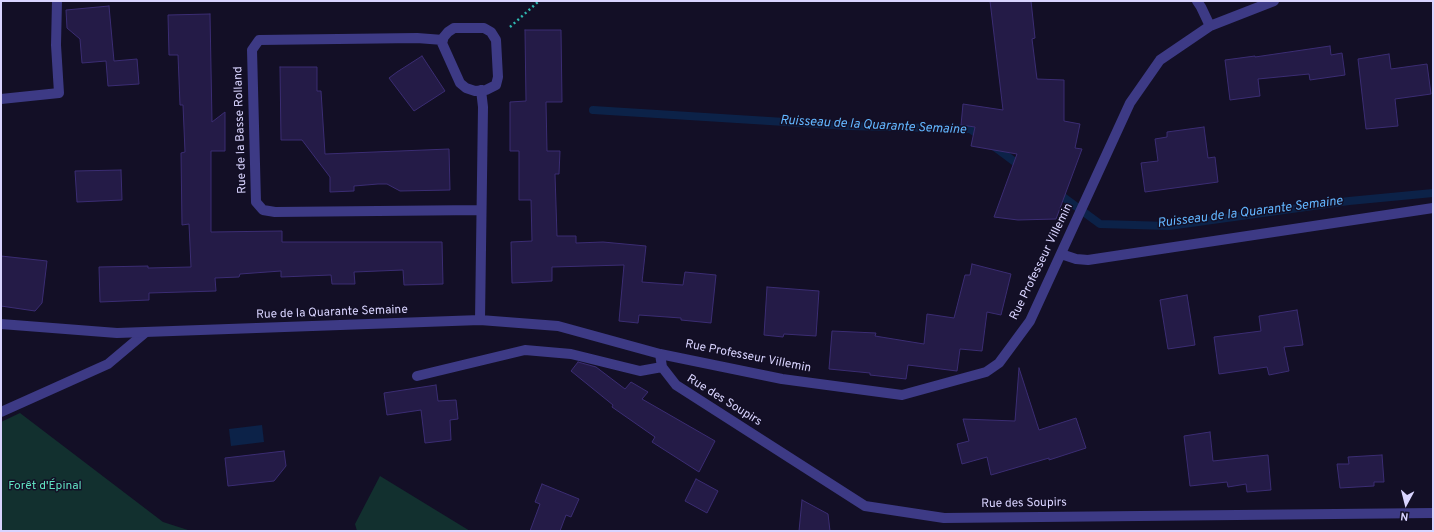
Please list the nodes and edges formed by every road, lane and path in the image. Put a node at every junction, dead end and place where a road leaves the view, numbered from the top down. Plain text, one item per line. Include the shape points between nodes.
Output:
1 (57, 1) edge
2 (539, 1) edge
3 (1197, 1) edge
4 (1274, 1) edge
5 (1210, 26) junction
6 (443, 40) junction
7 (496, 40) junction
8 (482, 90) junction
9 (1, 99) edge
10 (1433, 208) edge
11 (481, 210) junction
12 (1061, 254) junction
13 (480, 320) junction
14 (1, 324) edge
15 (146, 332) junction
16 (660, 354) junction
17 (662, 366) junction
18 (417, 376) dead end
19 (1, 412) edge
20 (1433, 513) edge

1 - 9 street via 59,93
2 - 7 path
3 - 5 street
4 - 5 street, Rue Professeur Villemin
5 - 12 street, Rue Professeur Villemin via 1160,60 1130,103
6 - 7 street via 454,28 484,28 491,32
6 - 8 street via 442,43 460,83 475,91
6 - 11 street, Rue de la Basse Rolland via 259,40 252,50 256,202 263,210 275,212
7 - 8 street via 496,85
8 - 11 street
10 - 12 street via 1088,260
11 - 13 street
12 - 16 street, Rue Professeur Villemin via 1030,321 999,363 986,372 902,395 782,379
13 - 15 street, Rue de la Quarante Semaine
13 - 16 street, Rue de la Quarante Semaine via 558,326
14 - 15 street, Rue de la Quarante Semaine via 117,333
15 - 19 street via 108,364
16 - 17 street, Rue des Soupirs
17 - 18 street via 640,371 571,354 525,350
17 - 20 street, Rue des Soupirs via 676,385 865,506 944,518

